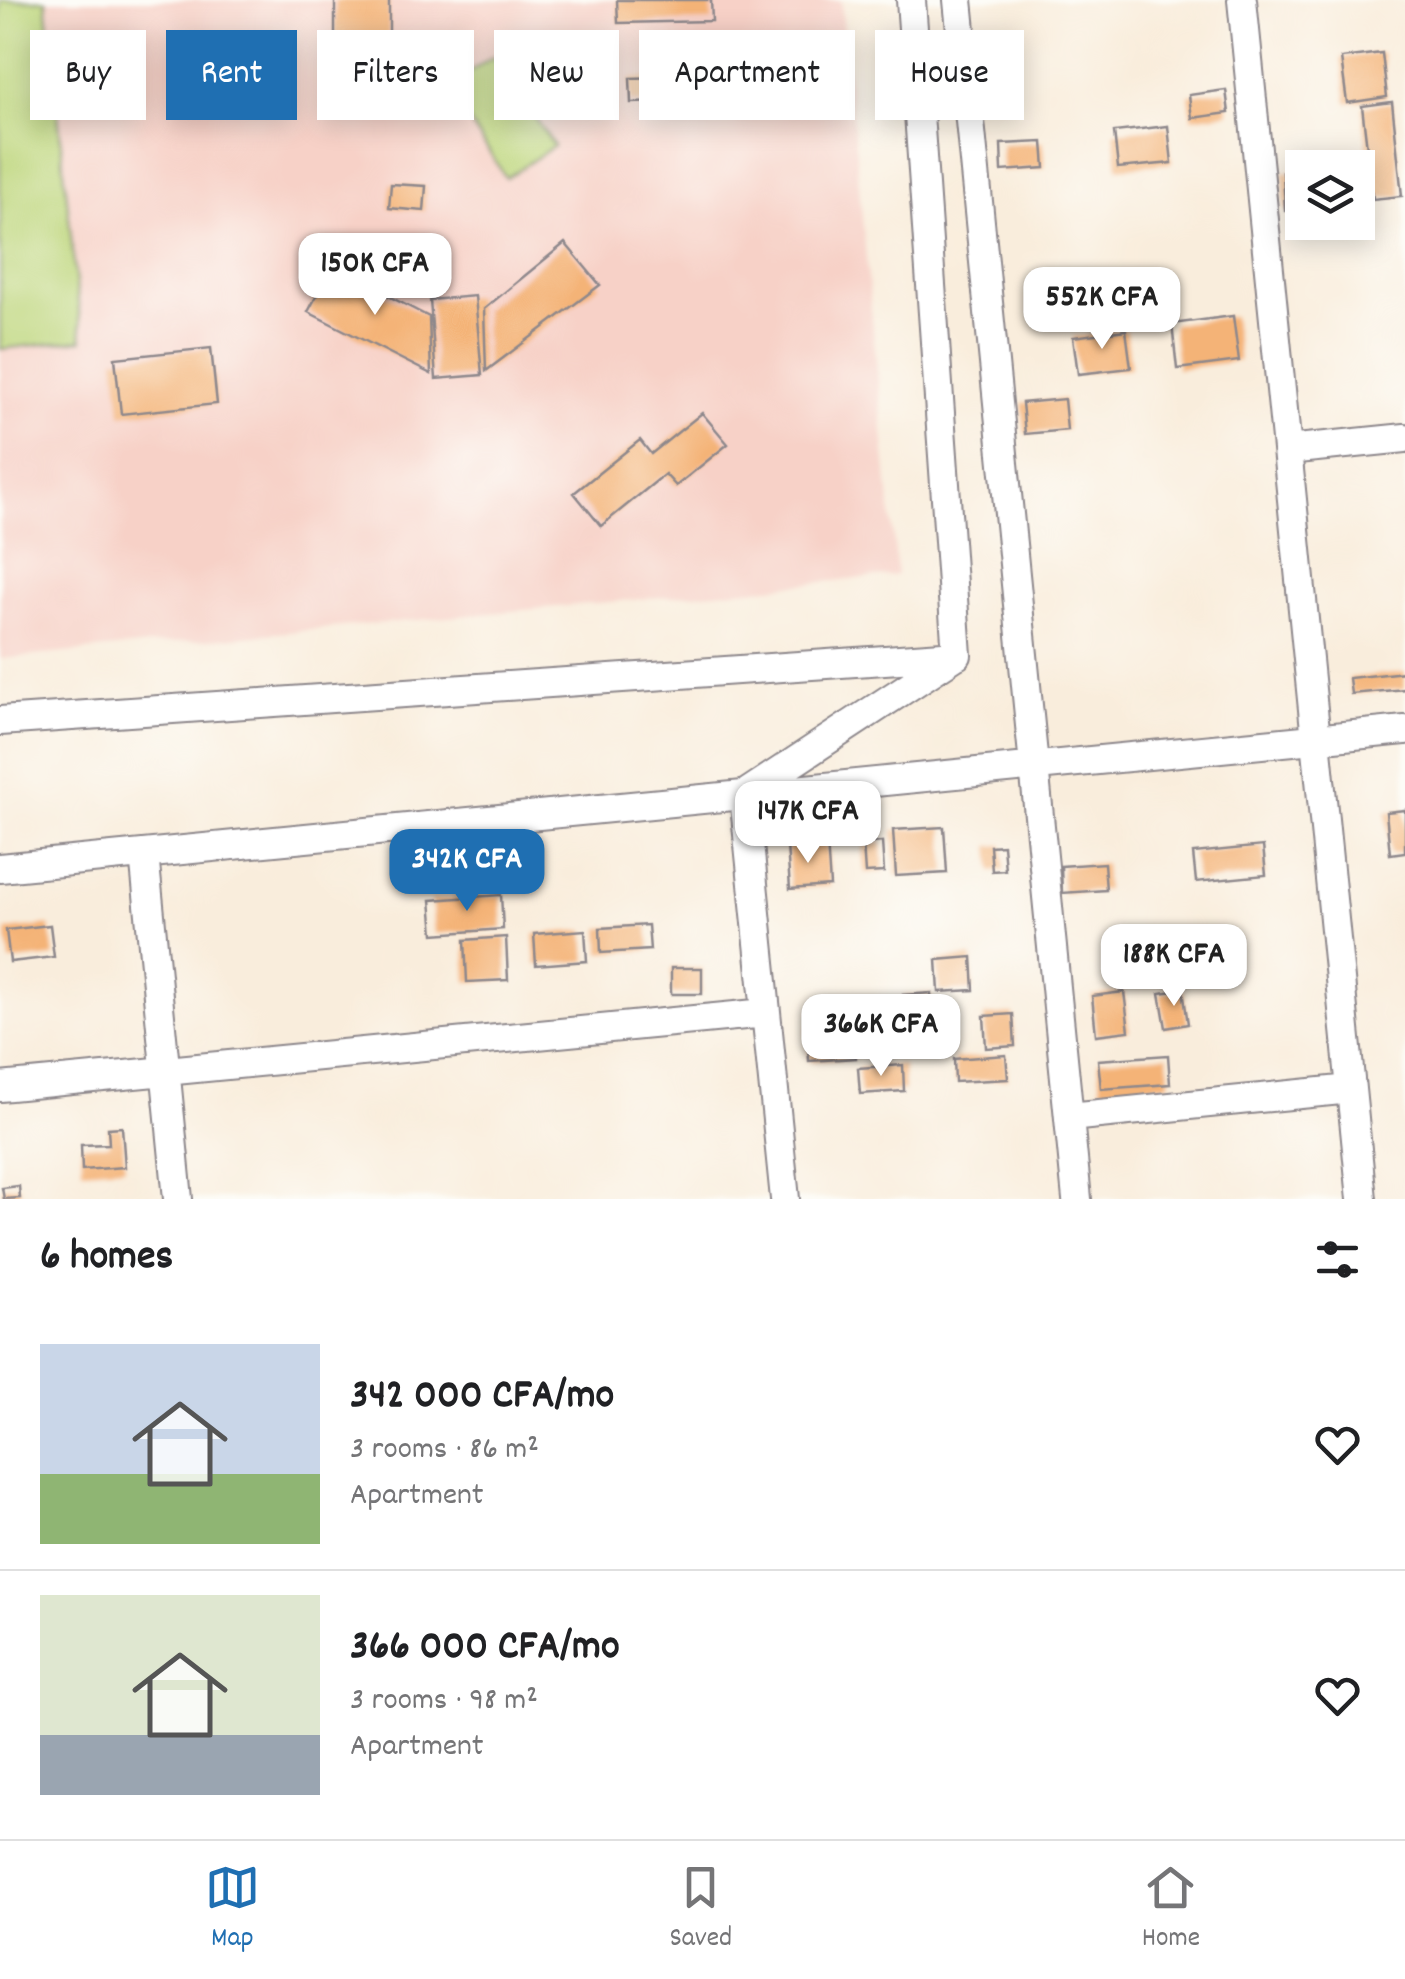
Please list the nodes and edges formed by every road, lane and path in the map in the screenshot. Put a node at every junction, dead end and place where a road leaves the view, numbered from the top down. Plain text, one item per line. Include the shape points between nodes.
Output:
1 (911, 0) edge
2 (958, 0) edge
3 (1242, 0) edge
4 (1405, 438) edge
5 (1287, 450) junction
6 (957, 655) junction
7 (0, 721) edge
8 (1405, 730) edge
9 (1316, 739) junction
10 (1034, 767) junction
11 (744, 795) junction
12 (144, 854) junction
13 (0, 868) edge
14 (766, 1013) junction
15 (165, 1071) junction
16 (0, 1087) edge
17 (1351, 1089) junction
18 (1069, 1117) junction
19 (178, 1199) edge
20 (785, 1199) edge
21 (1077, 1199) edge
22 (1362, 1199) edge

1 - 6 street
2 - 10 street
3 - 5 street
4 - 5 street
5 - 9 street
6 - 7 street
6 - 11 street
8 - 9 street
9 - 10 street
9 - 17 street
10 - 11 street
10 - 18 street
11 - 12 street
11 - 14 street
12 - 13 street
12 - 15 street
14 - 15 street
14 - 20 street
15 - 16 street
15 - 19 street
17 - 18 street
17 - 22 street
18 - 21 street

